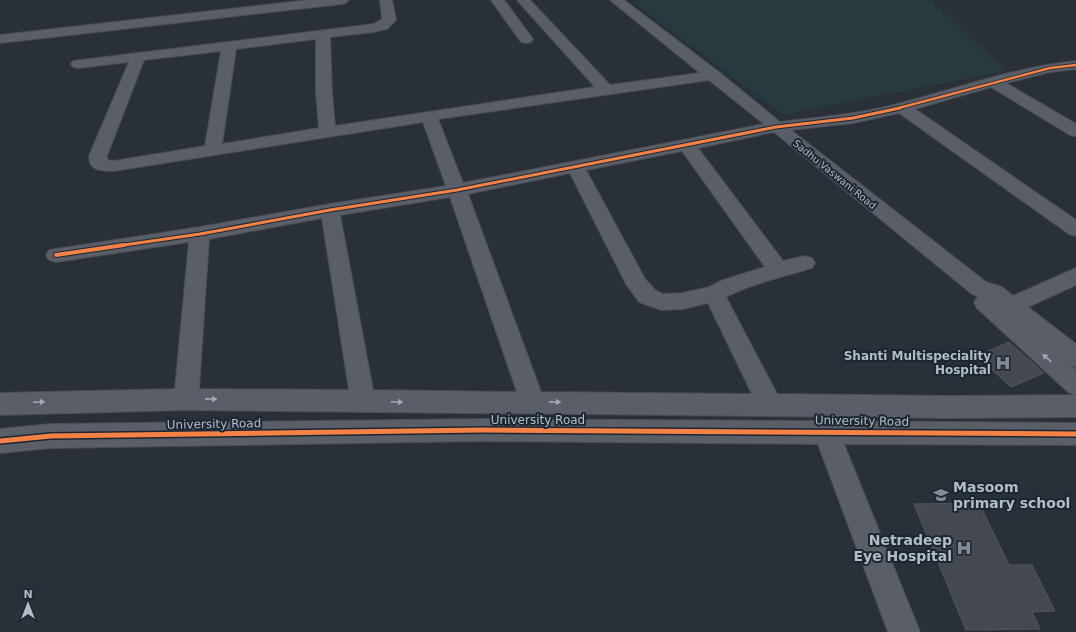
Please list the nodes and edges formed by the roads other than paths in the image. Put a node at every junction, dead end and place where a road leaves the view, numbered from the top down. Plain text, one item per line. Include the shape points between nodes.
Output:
1 (342, 0) edge
2 (386, 0) edge
3 (497, 0) edge
4 (523, 0) edge
5 (616, 0) edge
6 (323, 36) junction
7 (526, 39) dead end
8 (0, 40) edge
9 (229, 46) junction
10 (138, 57) junction
11 (78, 64) dead end
12 (1076, 65) edge
13 (714, 75) junction
14 (993, 82) junction
15 (606, 90) junction
16 (902, 108) junction
17 (429, 116) junction
18 (776, 127) junction
19 (1076, 131) edge
20 (328, 133) junction
21 (687, 145) junction
22 (213, 150) junction
23 (576, 167) junction
24 (457, 190) junction
25 (330, 210) junction
26 (1076, 229) edge
27 (200, 234) junction
28 (56, 255) dead end
29 (805, 263) dead end
30 (778, 270) junction
31 (1076, 276) edge
32 (979, 288) junction
33 (714, 294) junction
34 (1011, 306) junction
35 (1076, 357) edge
36 (1076, 385) edge
37 (186, 399) junction
38 (532, 401) junction
39 (363, 402) junction
40 (0, 404) edge
41 (770, 405) junction
42 (1076, 406) edge
43 (826, 431) junction
44 (1076, 434) edge
45 (0, 441) edge
46 (904, 632) edge

1 - 8 street
2 - 6 street via 389,20 382,26
3 - 7 street
4 - 15 street
5 - 13 street, Sadhu Vaswani Road
6 - 9 street
6 - 20 street
9 - 10 street
9 - 22 street
10 - 11 street
10 - 22 street via 98,156 98,163 114,166
12 - 14 street via 1050,68
13 - 15 street
13 - 18 street, Sadhu Vaswani Road
14 - 16 street
14 - 19 street
15 - 17 street
16 - 18 street via 846,119
16 - 26 street
17 - 20 street
17 - 24 street
18 - 21 street
18 - 32 street, Sadhu Vaswani Road
20 - 22 street
21 - 23 street
21 - 30 street
23 - 24 street
23 - 33 street via 637,284 647,296 661,302 683,301
24 - 25 street
24 - 38 street
25 - 27 street
25 - 39 street
27 - 28 street
27 - 37 street
29 - 30 street
30 - 33 street
31 - 34 street
32 - 34 street via 994,293
36 -> 32 street via 983,300
33 - 41 street
34 - 35 street
37 -> 39 street, University Road
40 -> 37 street, University Road
39 -> 38 street, University Road
38 -> 41 street, University Road
41 - 42 street, University Road
43 - 44 street, University Road
43 - 45 street, University Road via 482,430 51,436
43 - 46 street

